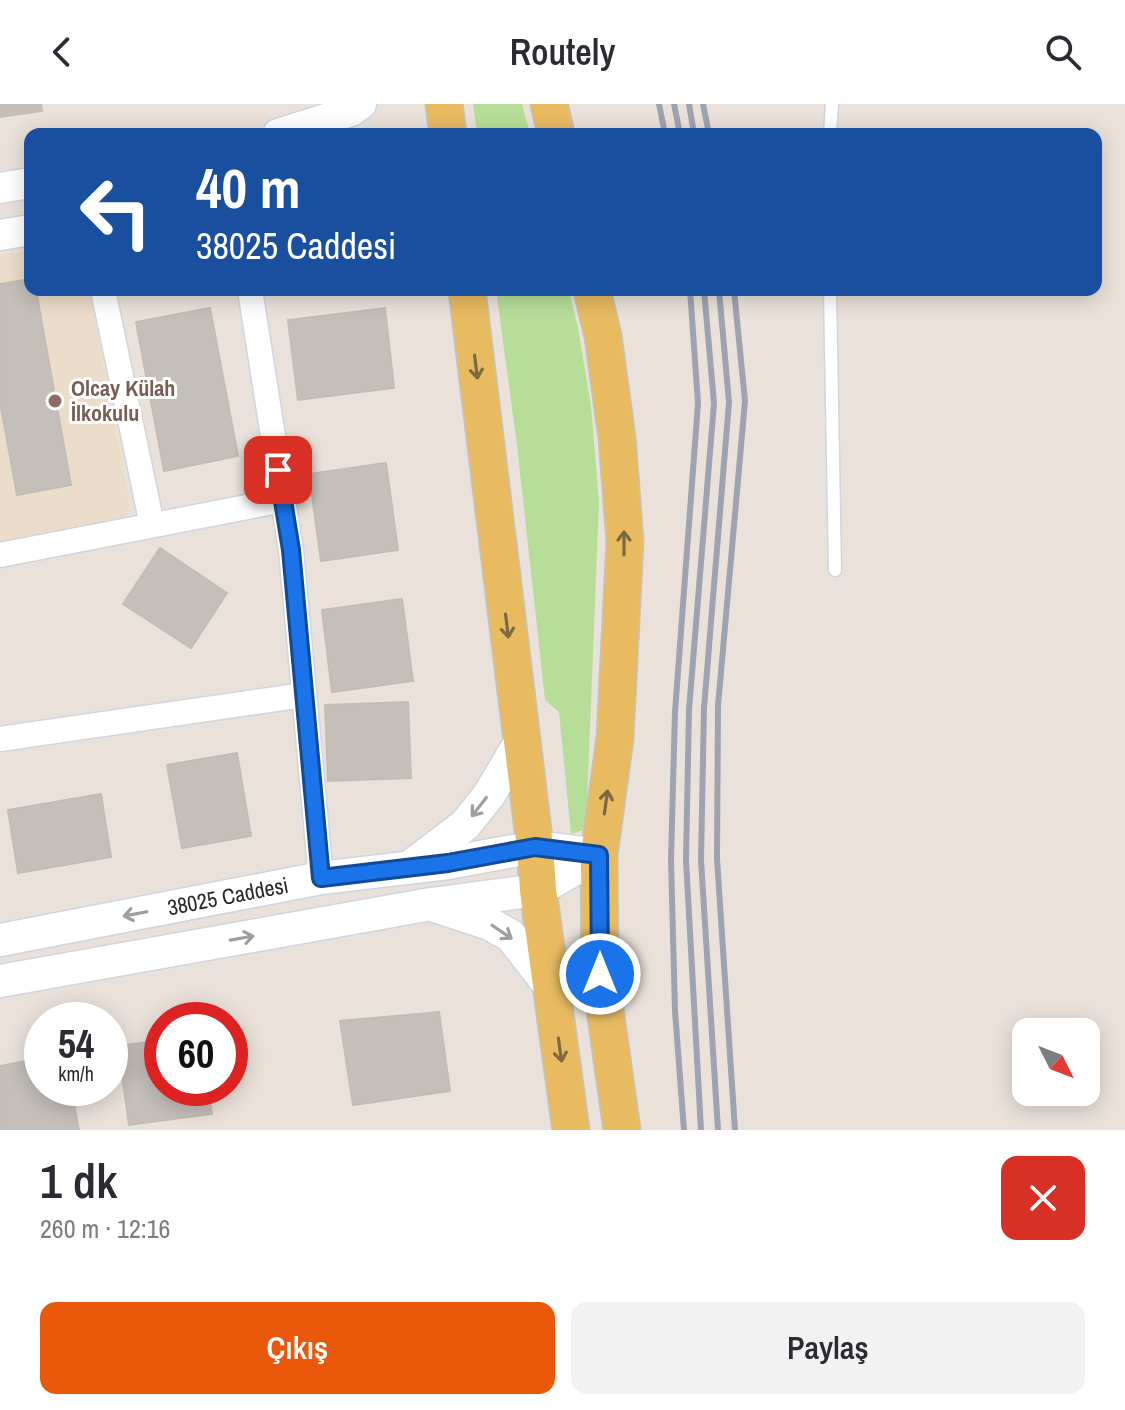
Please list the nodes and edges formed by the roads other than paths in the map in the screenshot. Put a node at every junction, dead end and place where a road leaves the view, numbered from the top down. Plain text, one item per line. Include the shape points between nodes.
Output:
1 (361, 104) edge
2 (444, 104) edge
3 (549, 104) edge
4 (832, 104) edge
5 (297, 128) edge
6 (447, 128) edge
7 (555, 128) edge
8 (830, 128) edge
9 (24, 184) edge
10 (0, 188) edge
11 (24, 231) edge
12 (0, 235) edge
13 (104, 296) edge
14 (251, 296) edge
15 (468, 296) edge
16 (593, 296) edge
17 (830, 296) edge
18 (283, 500) junction
19 (152, 525) junction
20 (0, 555) edge
21 (835, 570) dead end
22 (304, 695) junction
23 (0, 739) edge
24 (521, 741) junction
25 (535, 847) junction
26 (599, 855) junction
27 (409, 868) junction
28 (321, 878) junction
29 (538, 890) junction
30 (431, 904) junction
31 (0, 940) edge
32 (0, 981) edge
33 (552, 989) junction
34 (571, 1130) edge
35 (622, 1130) edge

1 - 5 street
2 - 6 main road
3 - 7 main road
4 - 8 lane
9 - 10 street
11 - 12 street
13 - 19 street
14 - 18 street
15 -> 24 main road
26 -> 16 main road via 615,738 625,541 617,438
17 - 21 lane
18 - 19 street
18 - 22 street
19 - 20 street
22 - 23 street
22 - 28 street
24 - 25 main road
24 -> 27 main road via 465,825
25 - 26 main road, 38025 Caddesi
25 - 27 main road, 38025 Caddesi
25 - 29 main road
26 - 29 main road
26 - 35 main road via 600,974
27 - 28 main road, 38025 Caddesi
28 -> 31 main road, 38025 Caddesi
29 - 30 main road, 38025 Caddesi
29 - 33 main road
32 -> 30 main road, 38025 Caddesi
30 -> 33 main road via 511,936
33 -> 34 main road

